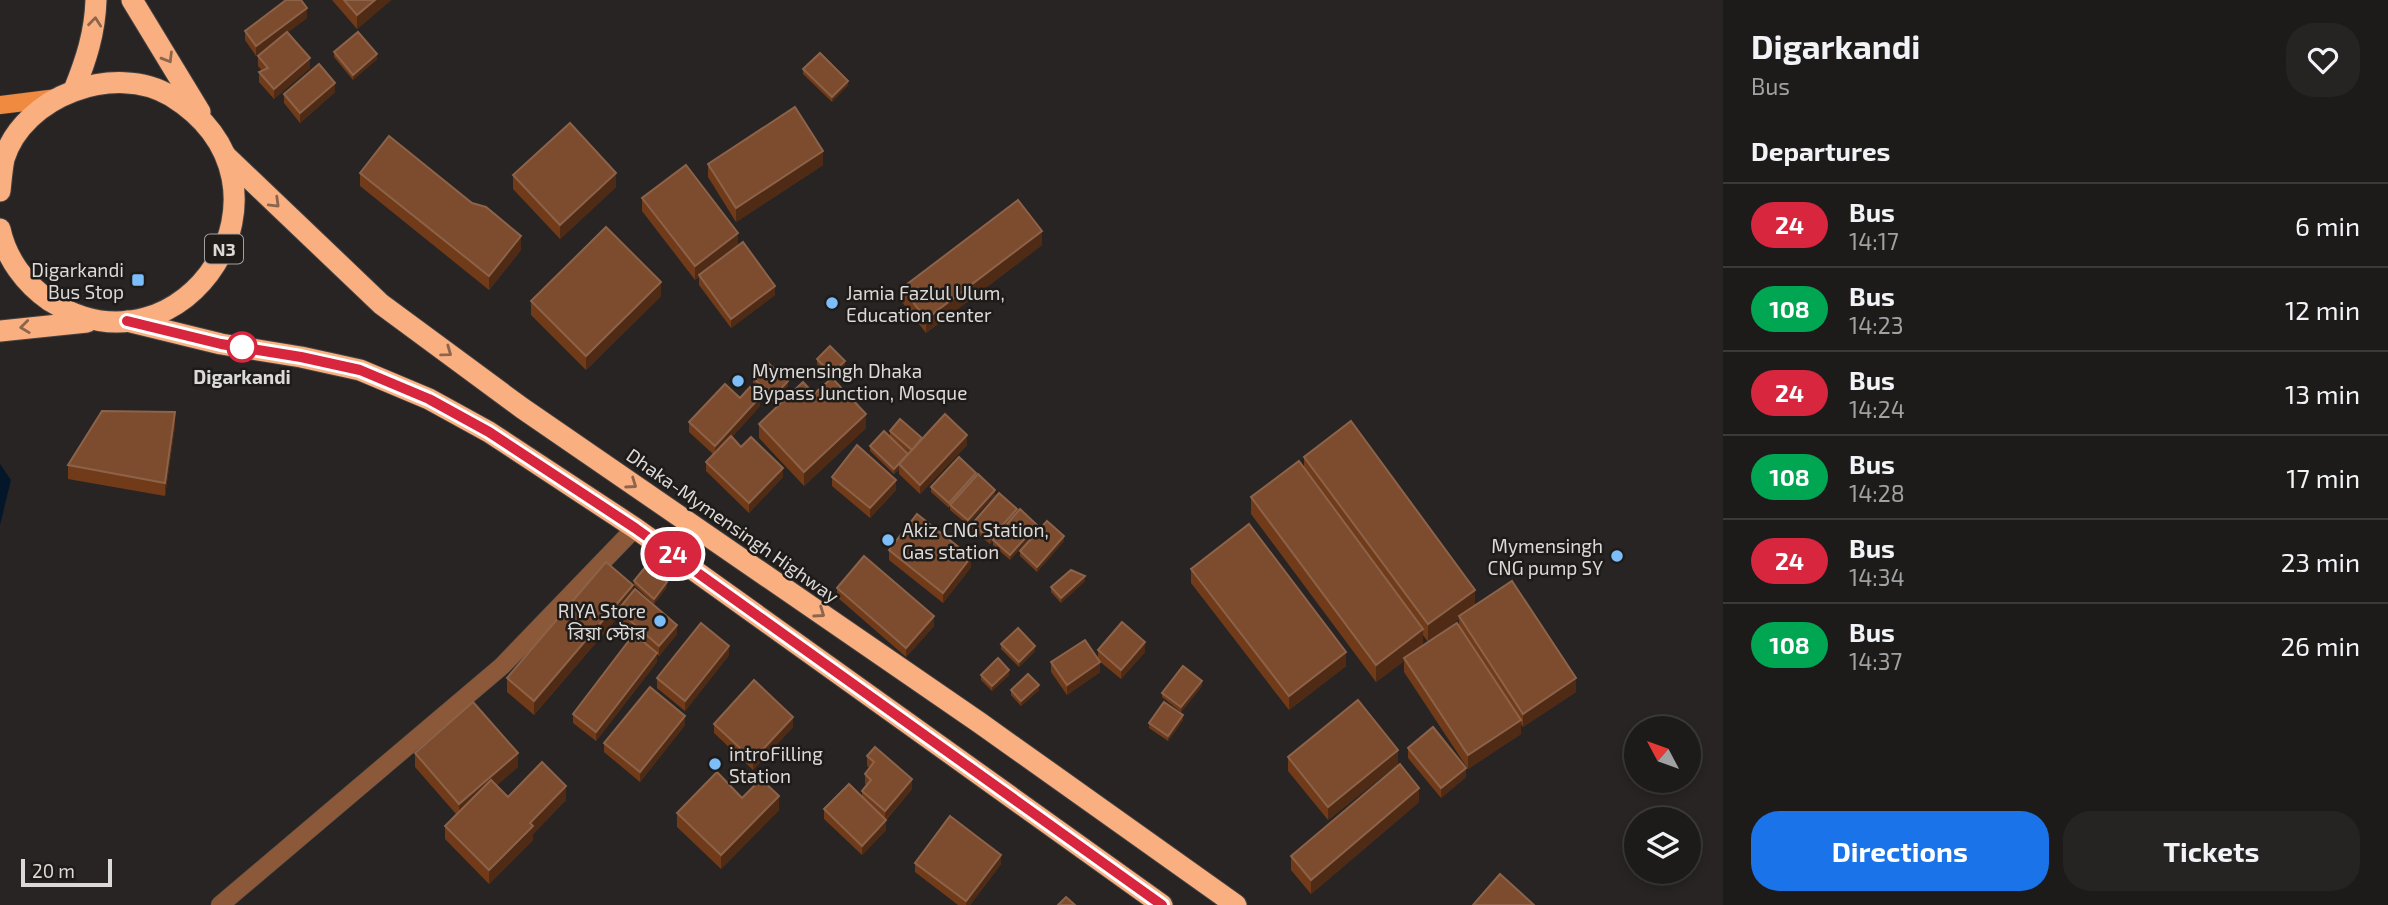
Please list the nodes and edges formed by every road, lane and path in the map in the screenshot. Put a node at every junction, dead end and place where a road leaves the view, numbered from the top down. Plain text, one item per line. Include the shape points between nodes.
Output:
1 (96, 0) edge
2 (132, 0) edge
3 (66, 94) junction
4 (0, 105) edge
5 (213, 132) junction
6 (226, 156) junction
7 (0, 191) edge
8 (1, 238) edge
9 (100, 321) junction
10 (127, 321) junction
11 (0, 331) edge
12 (635, 528) junction
13 (220, 905) edge
14 (1162, 905) edge
15 (1236, 905) edge

3 -> 1 highway, N3 via 87,60
2 -> 5 highway, N3
3 - 4 main road
3 - 5 highway, N3 via 105,83 136,84 165,93 191,109
3 - 7 highway, N3 via 35,114 17,135 5,159
5 - 6 highway, N3
6 - 10 highway, N3 via 235,192 232,229 218,263 194,292 163,312
6 -> 15 highway, Dhaka-Mymensingh Highway / N3 via 362,286 414,328
8 - 9 highway, N3 via 14,266 37,292 66,311
9 - 10 highway, N3
9 -> 11 highway
10 - 12 highway, N3 via 360,370 429,399 489,432
12 - 13 street via 502,666
12 - 14 highway, N3

